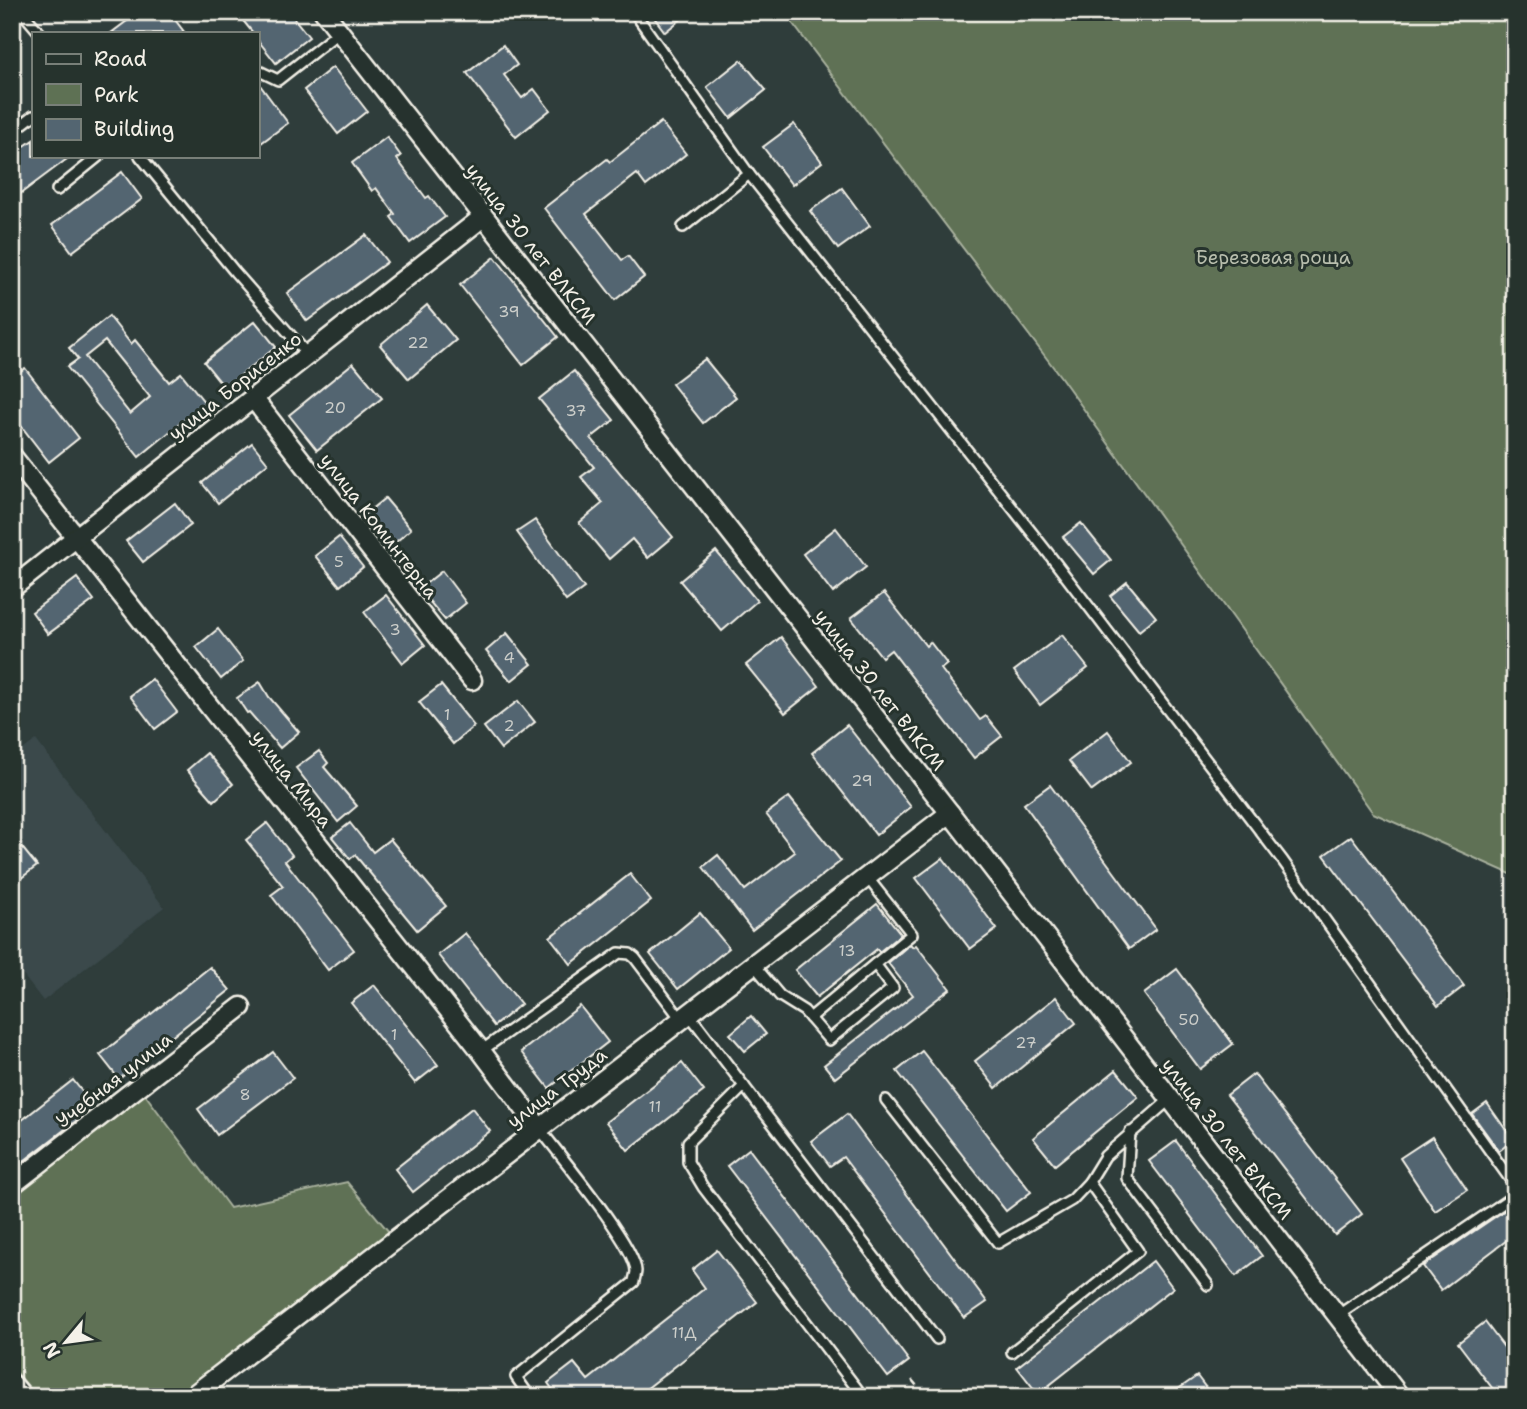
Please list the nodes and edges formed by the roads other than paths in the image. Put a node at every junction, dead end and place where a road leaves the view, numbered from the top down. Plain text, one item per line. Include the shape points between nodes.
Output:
1 (22, 12) edge
2 (324, 12) edge
3 (634, 12) edge
4 (39, 32) edge
5 (339, 32) junction
6 (259, 71) edge
7 (32, 117) edge
8 (12, 132) edge
9 (97, 158) edge
10 (142, 158) edge
11 (749, 174) junction
12 (57, 190) dead end
13 (483, 217) junction
14 (683, 227) dead end
15 (308, 355) junction
16 (253, 398) junction
17 (12, 456) edge
18 (75, 538) junction
19 (12, 588) edge
20 (472, 680) dead end
21 (950, 813) junction
22 (867, 877) junction
23 (753, 964) junction
24 (875, 964) junction
25 (241, 1007) dead end
26 (685, 1017) junction
27 (810, 1018) junction
28 (481, 1051) junction
29 (744, 1086) junction
30 (886, 1100) dead end
31 (1169, 1100) junction
32 (539, 1128) junction
33 (1130, 1132) junction
34 (1089, 1182) junction
35 (12, 1185) edge
36 (1515, 1186) edge
37 (1515, 1195) edge
38 (1208, 1285) dead end
39 (1337, 1316) junction
40 (937, 1339) dead end
41 (1012, 1352) dead end
42 (12, 1384) edge
43 (858, 1390) dead end
44 (23, 1397) edge
45 (191, 1397) edge
46 (530, 1397) edge
47 (1400, 1397) edge

1 - 4 lane
2 - 5 street, улица 30 лет ВЛКСМ
3 - 11 lane
5 - 6 lane via 278,80
5 - 13 street, улица 30 лет ВЛКСМ
7 - 8 lane
9 - 12 lane
10 - 15 lane
11 - 14 lane
11 - 36 lane via 1283,861
13 - 15 street, улица Борисенко
13 - 21 street, улица 30 лет ВЛКСМ
15 - 16 street, улица Борисенко
16 - 18 street, улица Борисенко
16 - 20 street, улица Коминтерна
17 - 18 street, улица Мира
18 - 19 street, улица Борисенко
18 - 28 street, улица Мира
21 - 22 street, улица Труда
21 - 31 street, улица 30 лет ВЛКСМ
22 - 23 street, улица Труда
22 - 24 lane via 912,934
23 - 26 street, улица Труда
23 - 27 lane via 780,996
24 - 27 lane
24 - 27 lane via 893,988 829,1040
25 - 35 street, Учебная улица
26 - 28 lane via 635,958 619,953
26 - 29 lane
26 - 32 street, улица Труда
28 - 32 street, улица Мира
29 - 40 lane
29 - 43 lane via 688,1142 688,1162
30 - 34 lane via 998,1243 1072,1200
31 - 33 lane
31 - 39 street, улица 30 лет ВЛКСМ
32 - 45 street, улица Труда
32 - 46 lane via 606,1215 636,1270 634,1282 516,1377
33 - 34 lane via 1105,1156
33 - 38 lane via 1127,1178
34 - 41 lane via 1138,1251
37 - 39 lane
39 - 47 street, улица 30 лет ВЛКСМ
42 - 44 street

